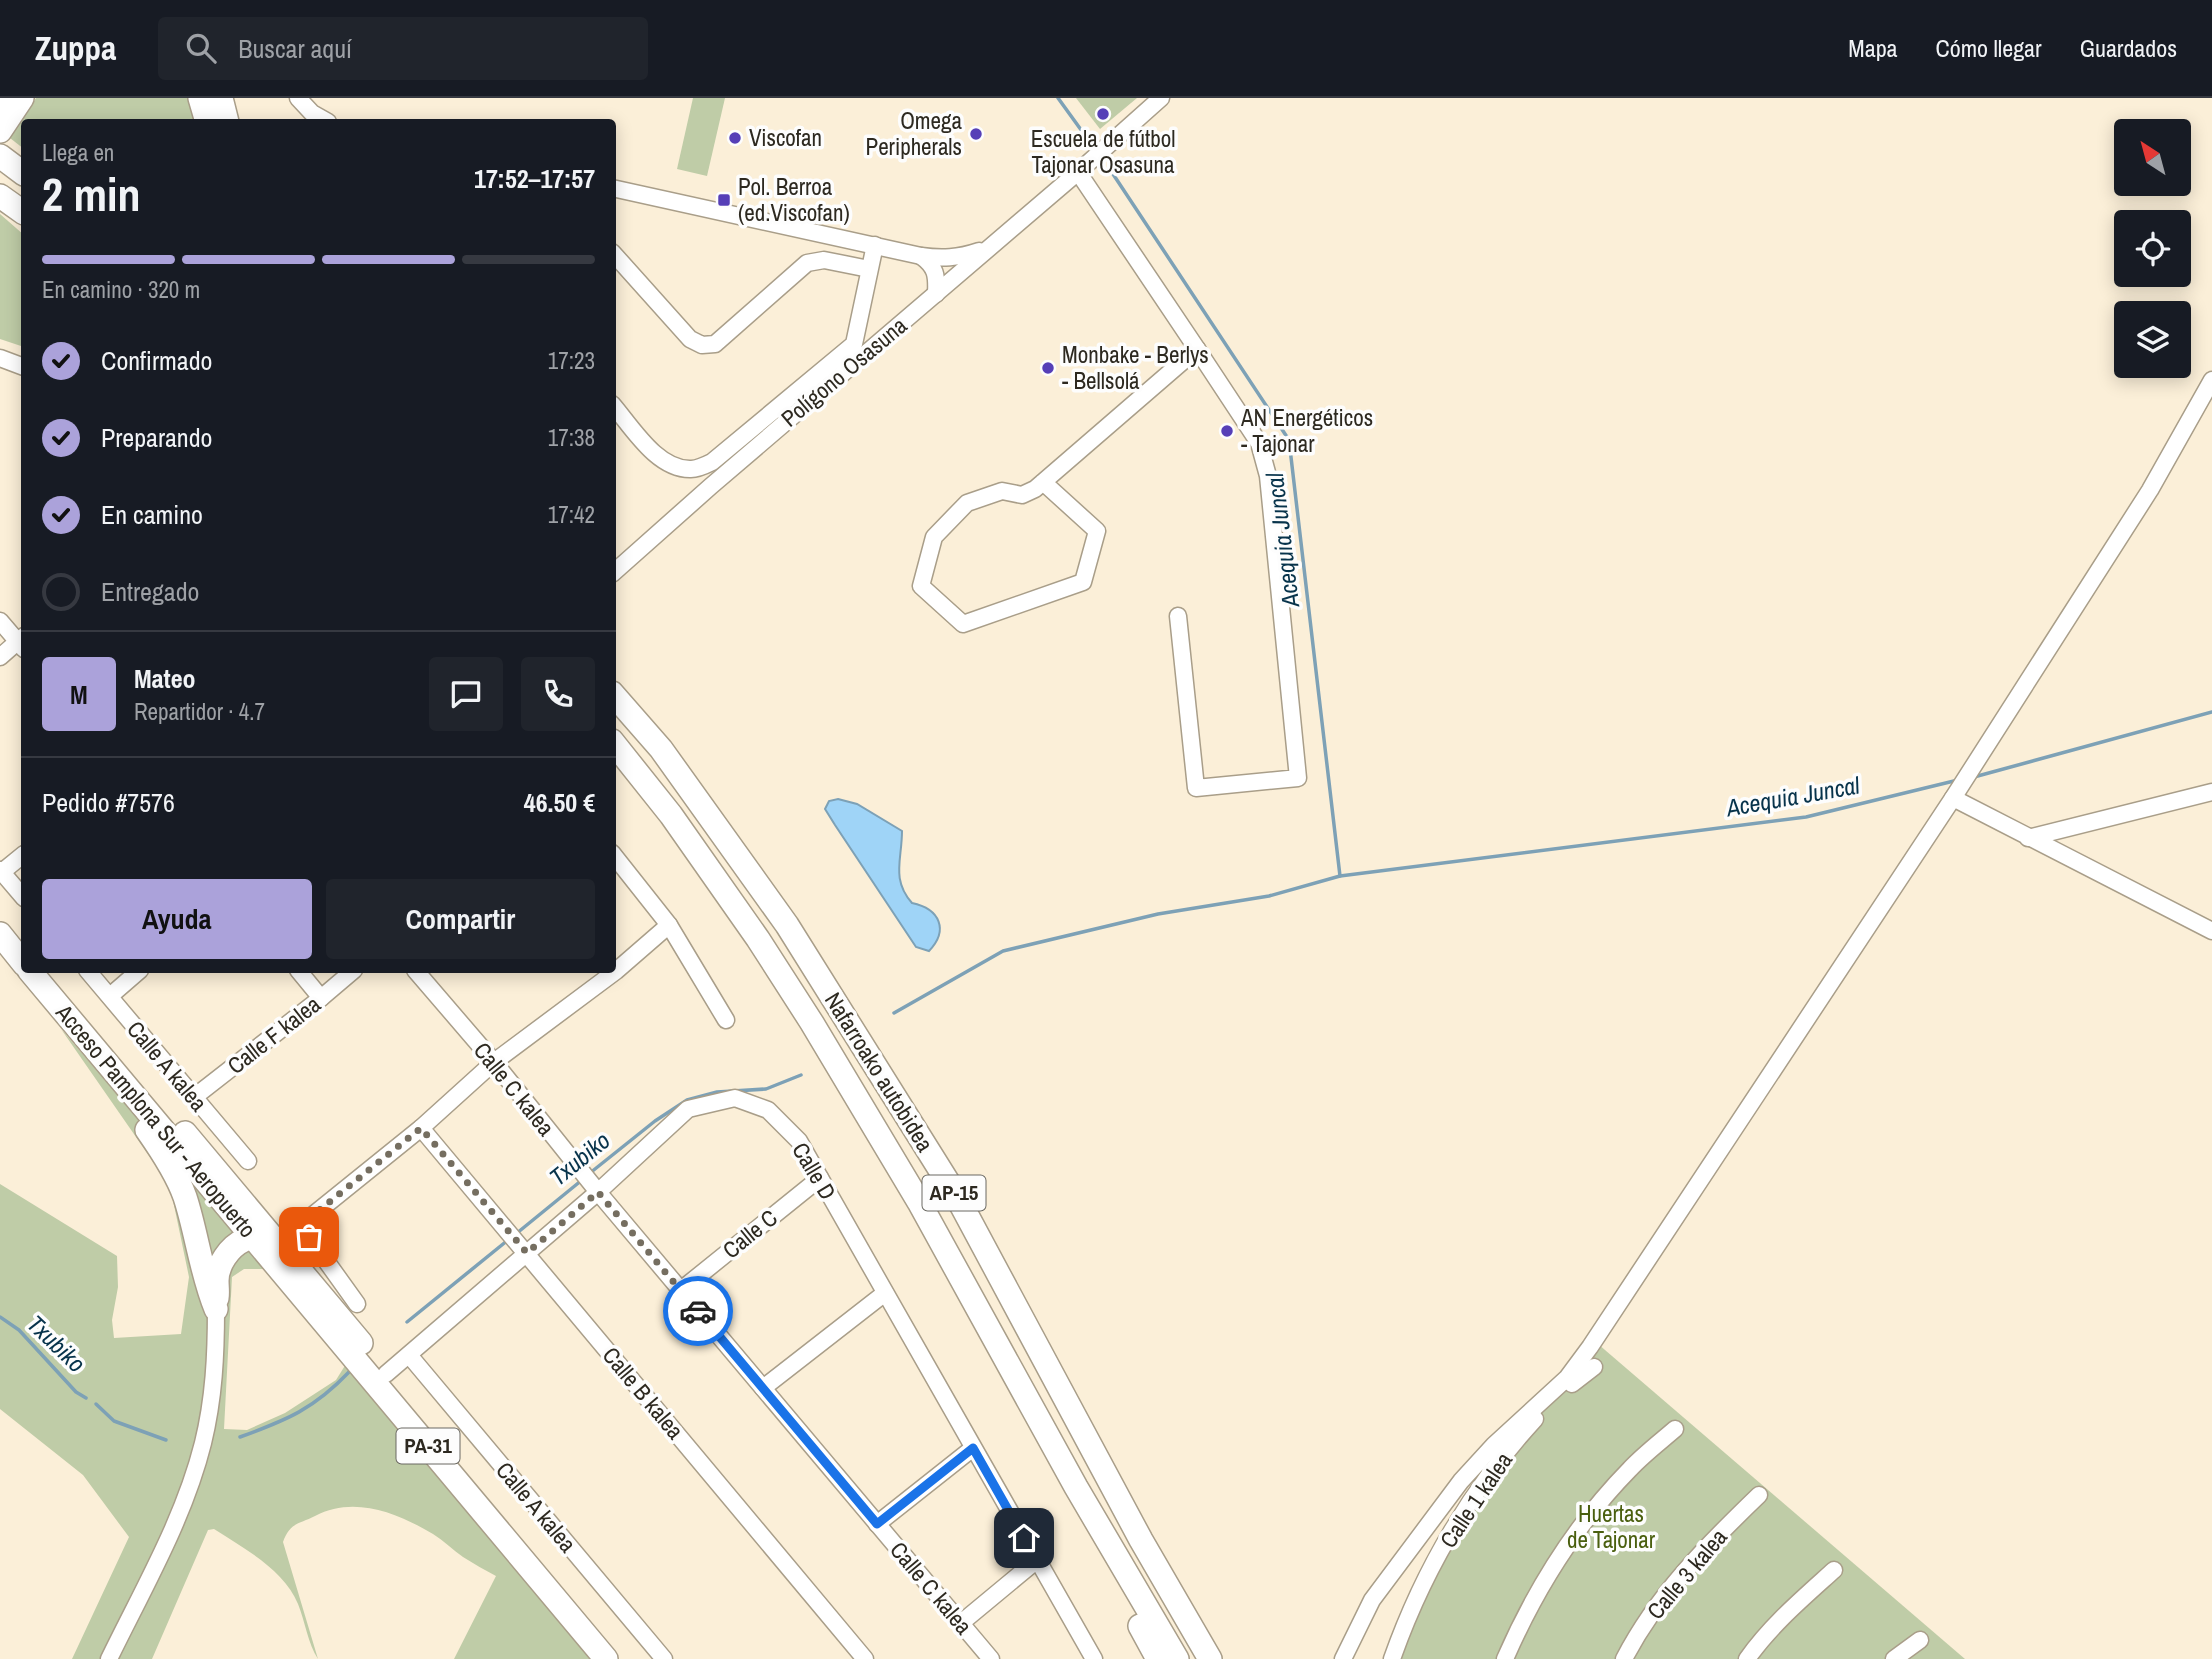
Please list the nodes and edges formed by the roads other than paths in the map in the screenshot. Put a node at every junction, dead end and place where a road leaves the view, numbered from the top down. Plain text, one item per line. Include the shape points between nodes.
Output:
1 (200, 98) edge
2 (213, 98) edge
3 (222, 98) edge
4 (298, 98) edge
5 (1161, 98) edge
6 (8, 101) edge
7 (206, 119) edge
8 (219, 119) edge
9 (226, 119) edge
10 (323, 119) edge
11 (0, 131) edge
12 (0, 144) edge
13 (0, 156) edge
14 (21, 159) edge
15 (21, 172) edge
16 (1078, 172) junction
17 (0, 181) edge
18 (616, 189) edge
19 (0, 195) edge
20 (21, 196) edge
21 (21, 211) edge
22 (875, 245) junction
23 (988, 248) junction
24 (921, 256) junction
25 (616, 257) edge
26 (869, 270) junction
27 (936, 293) junction
28 (1197, 349) junction
29 (0, 358) edge
30 (21, 366) edge
31 (2212, 380) edge
32 (616, 409) edge
33 (1043, 482) junction
34 (616, 570) edge
35 (1178, 616) dead end
36 (0, 621) edge
37 (21, 641) edge
38 (21, 643) edge
39 (0, 657) edge
40 (616, 682) edge
41 (616, 698) edge
42 (616, 746) edge
43 (661, 749) junction
44 (2212, 792) edge
45 (1953, 798) junction
46 (2028, 838) junction
47 (21, 856) edge
48 (616, 858) edge
49 (1, 871) edge
50 (21, 894) edge
51 (0, 916) edge
52 (669, 925) junction
53 (2212, 932) edge
54 (0, 934) edge
55 (21, 942) edge
56 (21, 960) edge
57 (616, 971) edge
58 (32, 973) edge
59 (47, 973) edge
60 (90, 973) edge
61 (137, 973) edge
62 (306, 973) edge
63 (350, 973) edge
64 (418, 973) edge
65 (613, 973) edge
66 (110, 996) junction
67 (321, 998) junction
68 (70, 1018) junction
69 (726, 1020) dead end
70 (494, 1062) junction
71 (193, 1098) junction
72 (421, 1128) junction
73 (248, 1161) dead end
74 (220, 1171) junction
75 (820, 1178) junction
76 (598, 1192) junction
77 (252, 1236) junction
78 (522, 1248) junction
79 (286, 1264) junction
80 (681, 1290) junction
81 (220, 1291) junction
82 (885, 1293) junction
83 (357, 1304) dead end
84 (409, 1355) junction
85 (1594, 1367) dead end
86 (386, 1374) junction
87 (763, 1388) junction
88 (1675, 1429) dead end
89 (973, 1448) junction
90 (1076, 1487) junction
91 (1759, 1495) dead end
92 (877, 1524) junction
93 (1037, 1560) junction
94 (1834, 1570) dead end
95 (961, 1623) junction
96 (1920, 1640) dead end
97 (109, 1659) edge
98 (606, 1659) edge
99 (621, 1659) edge
100 (664, 1659) edge
101 (865, 1659) edge
102 (991, 1659) edge
103 (1094, 1659) edge
104 (1158, 1659) edge
105 (1177, 1659) edge
106 (1210, 1659) edge
107 (1343, 1659) edge
108 (1392, 1659) edge
109 (1505, 1659) edge
110 (1624, 1659) edge
111 (1747, 1659) edge
112 (1894, 1659) edge

1 - 7 highway
2 - 8 highway
3 - 9 highway
4 - 10 street
5 - 16 street, Polígono Osasuna
6 - 11 highway
12 - 14 highway
13 - 15 highway
16 - 23 street, Polígono Osasuna
16 - 28 street
17 - 20 highway
18 - 22 street
19 - 21 highway
22 - 24 street
22 - 26 street
23 - 24 street via 944,259
23 - 27 street, Polígono Osasuna
24 - 27 street via 935,270
25 - 26 street via 690,340 702,345 715,344 807,263 824,260
26 - 32 street via 854,344 712,462 692,469 675,467 656,455
27 - 34 street, Polígono Osasuna
28 - 33 street
28 - 35 street via 1259,443 1268,476 1298,778 1196,788
29 - 30 street
31 - 45 street via 2150,490
33 - 33 street via 1097,531 1083,582 962,624 921,586 934,537 967,503 1002,491 1021,495
36 - 37 street
38 - 39 street
40 - 43 highway
41 - 43 highway, Nafarroako autobidea / AP-15
42 - 90 highway, Nafarroako autobidea / AP-15 via 671,815 812,1023 919,1202
43 - 106 highway, Nafarroako autobidea / AP-15 via 787,925 956,1195 1141,1541
44 - 46 street
45 - 46 street
45 - 107 street via 1590,1348 1559,1386 1461,1481 1372,1600
46 - 53 street
47 - 49 street
48 - 52 street
49 - 50 street
51 - 55 highway
52 - 57 street
52 - 69 street
54 - 56 highway
58 - 68 highway, Acceso Pamplona Sur - Aeropuerto
59 - 74 highway, Acceso Pamplona Sur - Aeropuerto / PA-31
60 - 66 street, Calle A kalea
61 - 66 street
62 - 67 street
63 - 67 street, Calle F kalea
64 - 70 street, Calle C kalea
65 - 70 street
66 - 71 street, Calle A kalea
67 - 71 street, Calle F kalea
68 - 77 highway, Acceso Pamplona Sur - Aeropuerto
68 - 81 highway via 86,1051 162,1151 184,1194 209,1291
70 - 72 street
70 - 76 street, Calle C kalea
71 - 73 street, Calle A kalea
72 - 78 street, Calle B kalea
72 - 83 street via 302,1224
74 - 77 highway via 228,1194 249,1219
74 - 79 highway, Acceso Pamplona Sur - Aeropuerto / PA-31
75 - 76 street, Calle D via 799,1141 768,1110 735,1098 688,1109
75 - 80 street, Calle C
75 - 82 street, Calle D
76 - 78 street, Calle D
76 - 80 street, Calle C kalea
77 - 79 highway via 265,1238
77 - 81 highway via 236,1243 226,1256 217,1280
78 - 84 street, Calle D
78 - 101 street, Calle B kalea
79 - 81 highway via 241,1262
79 - 86 highway, Acceso Pamplona Sur - Aeropuerto / PA-31
79 - 98 highway, Acceso Pamplona Sur - Aeropuerto / PA-31
80 - 87 street, Calle C kalea
81 - 97 street via 211,1402 194,1472
82 - 87 street
82 - 89 street, Calle D
84 - 86 street, Calle D
84 - 100 street, Calle A kalea
85 - 108 street, Calle 1 kalea via 1535,1419 1484,1482 1425,1582
86 - 99 highway, Acceso Pamplona Sur - Aeropuerto / PA-31
87 - 92 street, Calle C kalea
88 - 109 street via 1630,1468 1572,1538 1544,1581
89 - 92 street
89 - 93 street, Calle D
90 - 104 highway via 1095,1539
90 - 105 highway, AP-15
91 - 110 street, Calle 3 kalea via 1672,1584
92 - 95 street, Calle C kalea
93 - 95 street
93 - 103 street, Calle D
94 - 111 street via 1787,1612
95 - 102 street, Calle C kalea
96 - 112 street

